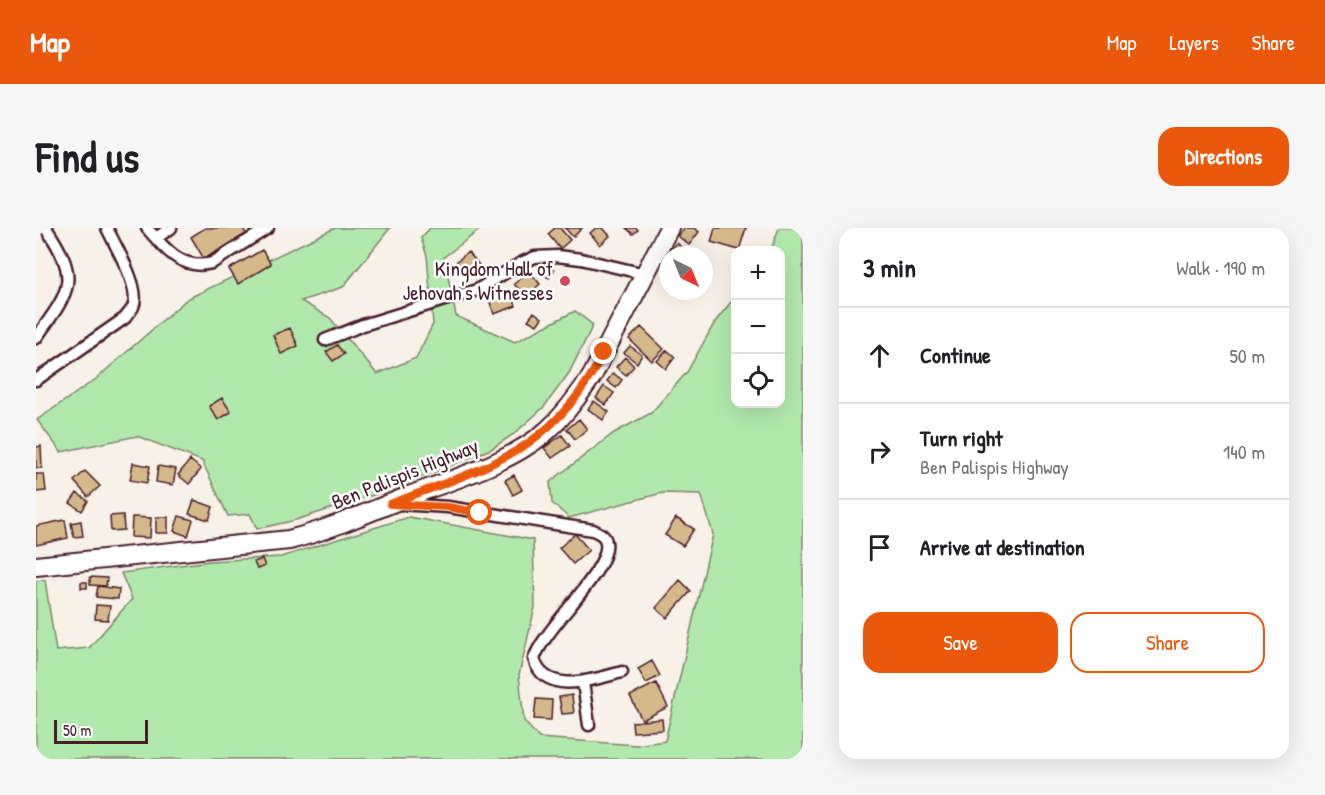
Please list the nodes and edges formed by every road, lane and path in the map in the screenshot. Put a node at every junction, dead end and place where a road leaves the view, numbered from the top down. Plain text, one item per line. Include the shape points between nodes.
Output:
1 (46, 228) edge
2 (107, 228) edge
3 (147, 228) edge
4 (171, 228) edge
5 (268, 228) edge
6 (669, 228) edge
7 (156, 238) junction
8 (645, 274) junction
9 (36, 338) edge
10 (325, 340) dead end
11 (36, 380) edge
12 (390, 504) junction
13 (36, 566) edge
14 (622, 672) dead end
15 (583, 682) junction
16 (589, 725) dead end

1 - 9 street via 65,258 69,277 63,298
2 - 11 street via 131,280 134,306 124,318
3 - 7 street
4 - 7 street
5 - 7 street via 201,266 182,262
6 - 8 main road, Ben Palispis Highway
8 - 10 street via 581,259 536,257 477,290
8 - 12 main road, Ben Palispis Highway via 592,376 543,435 479,469
12 - 13 main road, Ben Palispis Highway via 289,540
12 - 15 street via 448,507 602,534 606,540 602,561 534,659 542,674 552,680
14 - 15 street
15 - 16 street

